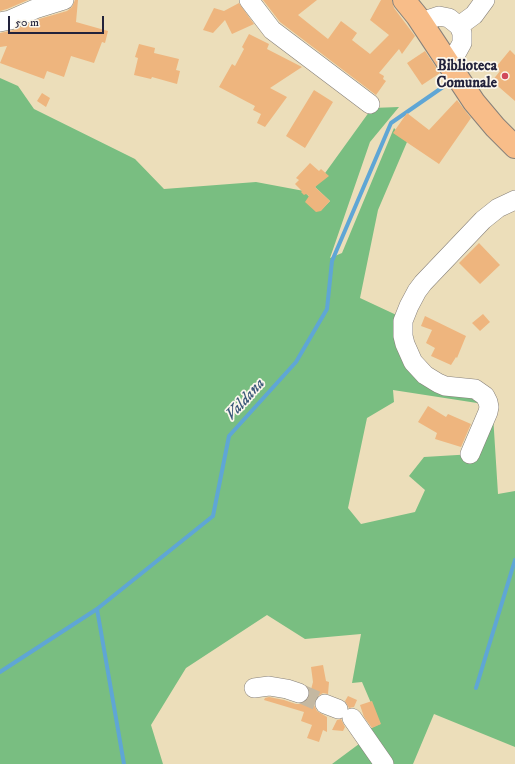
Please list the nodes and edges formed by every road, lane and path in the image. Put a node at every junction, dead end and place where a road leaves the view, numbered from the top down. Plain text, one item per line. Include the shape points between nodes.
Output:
1 (64, 0) edge
2 (249, 0) edge
3 (404, 0) edge
4 (485, 0) edge
5 (31, 5) edge
6 (0, 22) edge
7 (423, 24) junction
8 (459, 26) junction
9 (446, 59) junction
10 (370, 104) dead end
11 (515, 147) edge
12 (515, 200) edge
13 (470, 454) dead end
14 (254, 688) dead end
15 (299, 693) tunnel mouth
16 (339, 710) tunnel mouth
17 (384, 764) edge

1 - 5 street
2 - 10 street via 272,30
3 - 7 main road
4 - 8 street via 474,15
5 - 6 street via 10,20
7 - 8 street via 439,16 449,18
7 - 9 main road
8 - 9 street via 462,43 457,52
9 - 11 main road via 474,102
12 - 13 street via 498,208 483,220 423,283 403,321 405,344 413,362 425,375 445,386 474,389 488,402 488,412
14 - 15 street via 269,686
16 - 17 street

